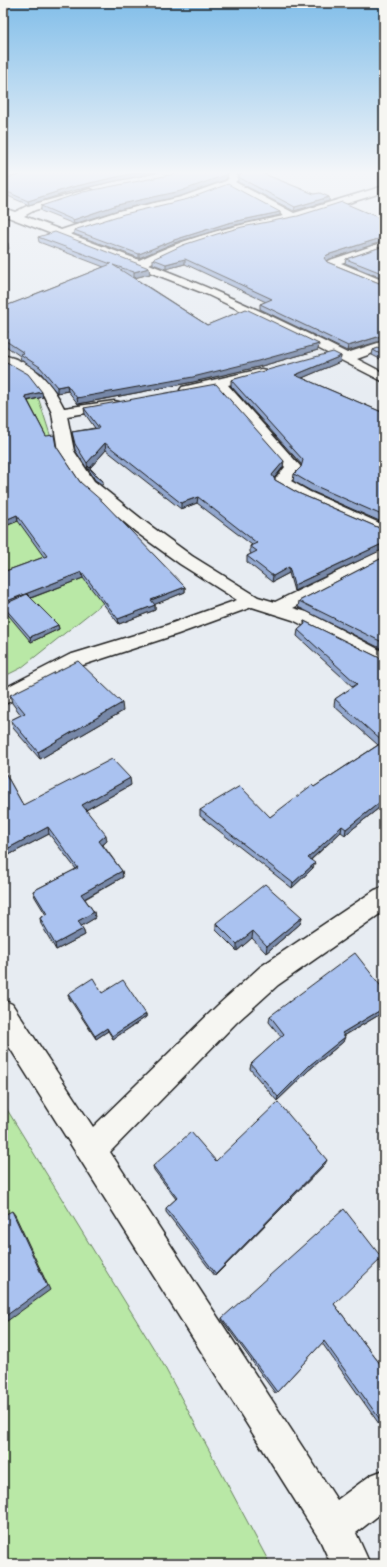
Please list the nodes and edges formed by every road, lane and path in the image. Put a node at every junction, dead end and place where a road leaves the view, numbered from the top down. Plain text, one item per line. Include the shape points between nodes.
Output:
1 (93, 245) edge
2 (181, 245) edge
3 (384, 245) edge
4 (140, 264) junction
5 (384, 285) edge
6 (384, 345) edge
7 (333, 351) junction
8 (318, 356) edge
9 (346, 358) junction
10 (3, 359) edge
11 (276, 369) edge
12 (384, 378) edge
13 (219, 383) junction
14 (175, 392) edge
15 (124, 403) edge
16 (59, 414) junction
17 (384, 531) edge
18 (384, 554) edge
19 (252, 600) junction
20 (276, 609) junction
21 (384, 660) edge
22 (3, 698) edge
23 (384, 898) edge
24 (3, 1013) edge
25 (91, 1150) junction
26 (384, 1488) edge
27 (333, 1527) junction
28 (352, 1564) edge

1 - 4 street
2 - 4 street
3 - 5 street via 331,263
4 - 7 street via 210,292
6 - 9 street
7 - 8 street
7 - 9 street
9 - 12 street
10 - 16 street via 20,365 36,375 51,395
11 - 13 street
13 - 14 street
13 - 17 street via 293,467 291,473 281,482
15 - 16 street
16 - 19 street via 66,451 88,484 186,560
18 - 20 street
19 - 20 street
19 - 22 street via 171,630 76,660
20 - 21 street via 300,616
23 - 25 street via 269,976 227,1014
24 - 25 street
25 - 27 street
26 - 27 street
27 - 28 street

